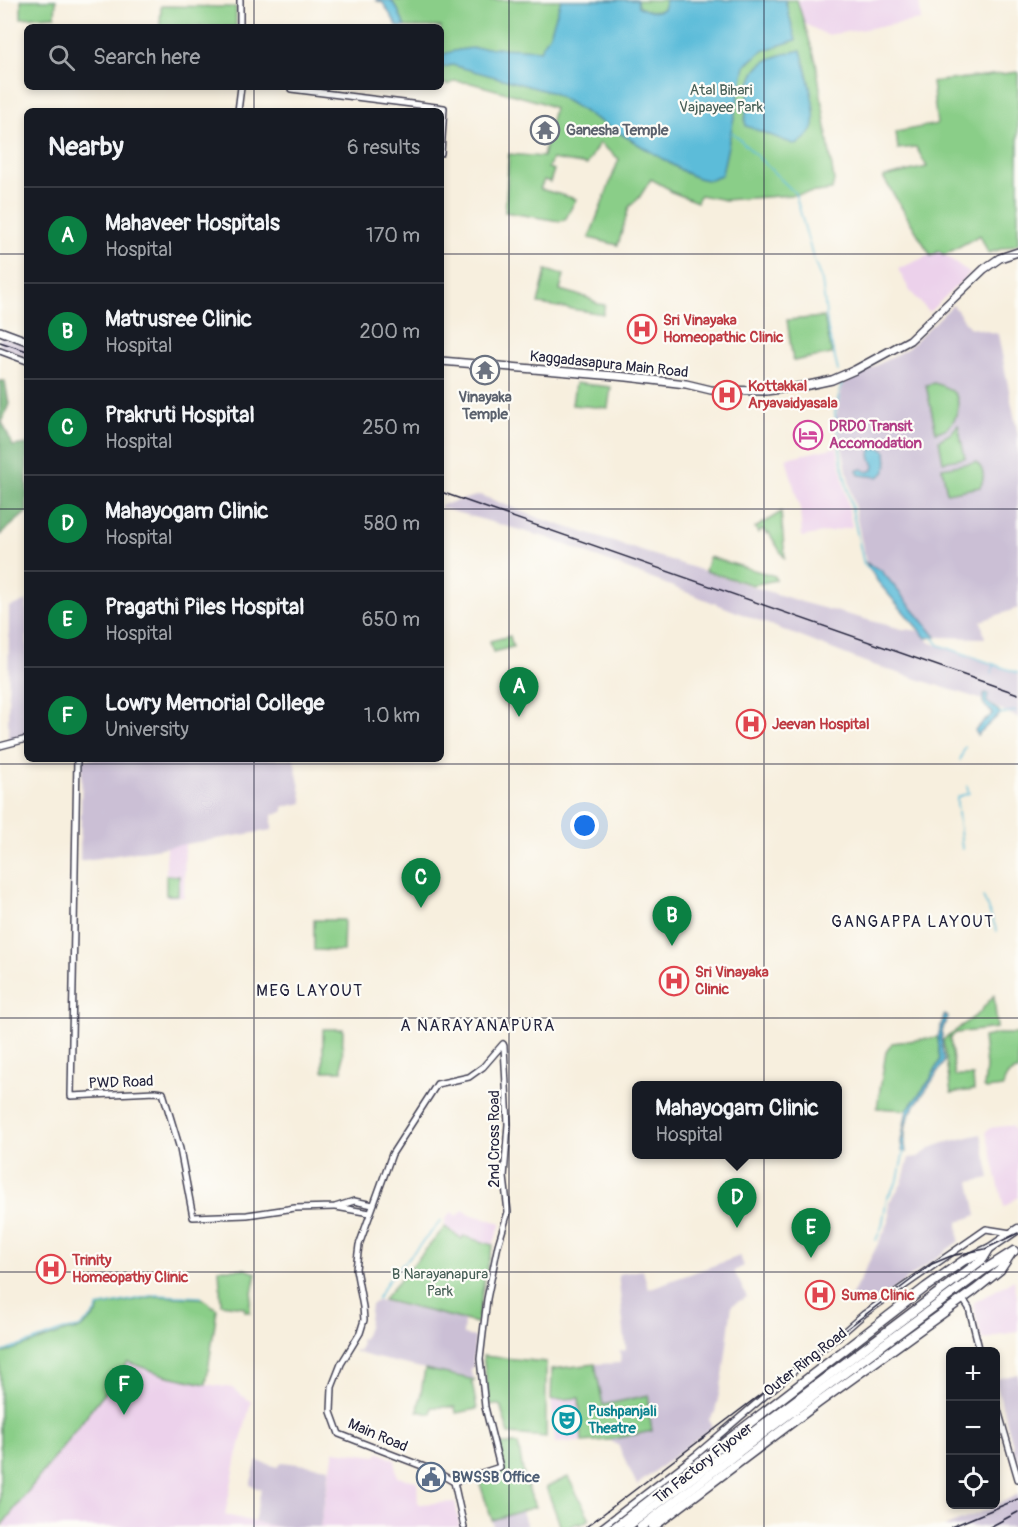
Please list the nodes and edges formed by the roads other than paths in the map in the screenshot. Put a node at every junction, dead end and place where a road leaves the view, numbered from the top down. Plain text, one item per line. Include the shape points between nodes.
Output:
1 (240, 0) edge
2 (240, 24) edge
3 (241, 90) edge
4 (296, 90) edge
5 (238, 108) edge
6 (444, 108) edge
7 (1018, 252) edge
8 (0, 331) edge
9 (24, 340) edge
10 (0, 351) edge
11 (24, 360) edge
12 (444, 361) edge
13 (24, 740) edge
14 (0, 746) edge
15 (77, 762) edge
16 (373, 1205) junction
17 (335, 1207) junction
18 (370, 1213) junction
19 (1015, 1231) edge
20 (990, 1248) junction
21 (1016, 1249) edge
22 (963, 1299) junction
23 (979, 1347) edge
24 (1000, 1417) edge
25 (1018, 1479) edge
26 (454, 1482) junction
27 (464, 1527) edge
28 (602, 1527) edge
29 (615, 1527) edge
30 (627, 1527) edge
31 (641, 1527) edge
32 (653, 1527) edge

1 - 2 street
3 - 5 street
4 - 6 street
7 - 12 main road, Kaggadasapura Main Road via 984,268 910,340 832,380 804,386 766,391 711,390 627,377
8 - 9 main road
10 - 11 street
13 - 14 street
15 - 17 street, PWD Road via 71,1096 163,1093 180,1149 193,1217
16 - 17 street, PWD Road via 354,1201
16 - 18 street
16 - 26 street, 2nd Cross Road via 392,1154 437,1084 469,1077 504,1044 508,1124 504,1177 508,1212 487,1299 480,1359 485,1407 500,1467
17 - 18 street
18 - 26 street, Main Road via 356,1269 364,1320 332,1388 331,1412 339,1434
19 - 20 highway, Outer Ring Road
19 - 28 street via 986,1229 864,1314 697,1454
20 - 29 highway, Outer Ring Road via 926,1287
20 - 30 highway, Tin Factory Flyover via 983,1259
21 - 22 highway via 1000,1270
21 - 31 highway, Tin Factory Flyover
22 - 23 street
22 - 32 highway
24 - 25 street
26 - 27 street

